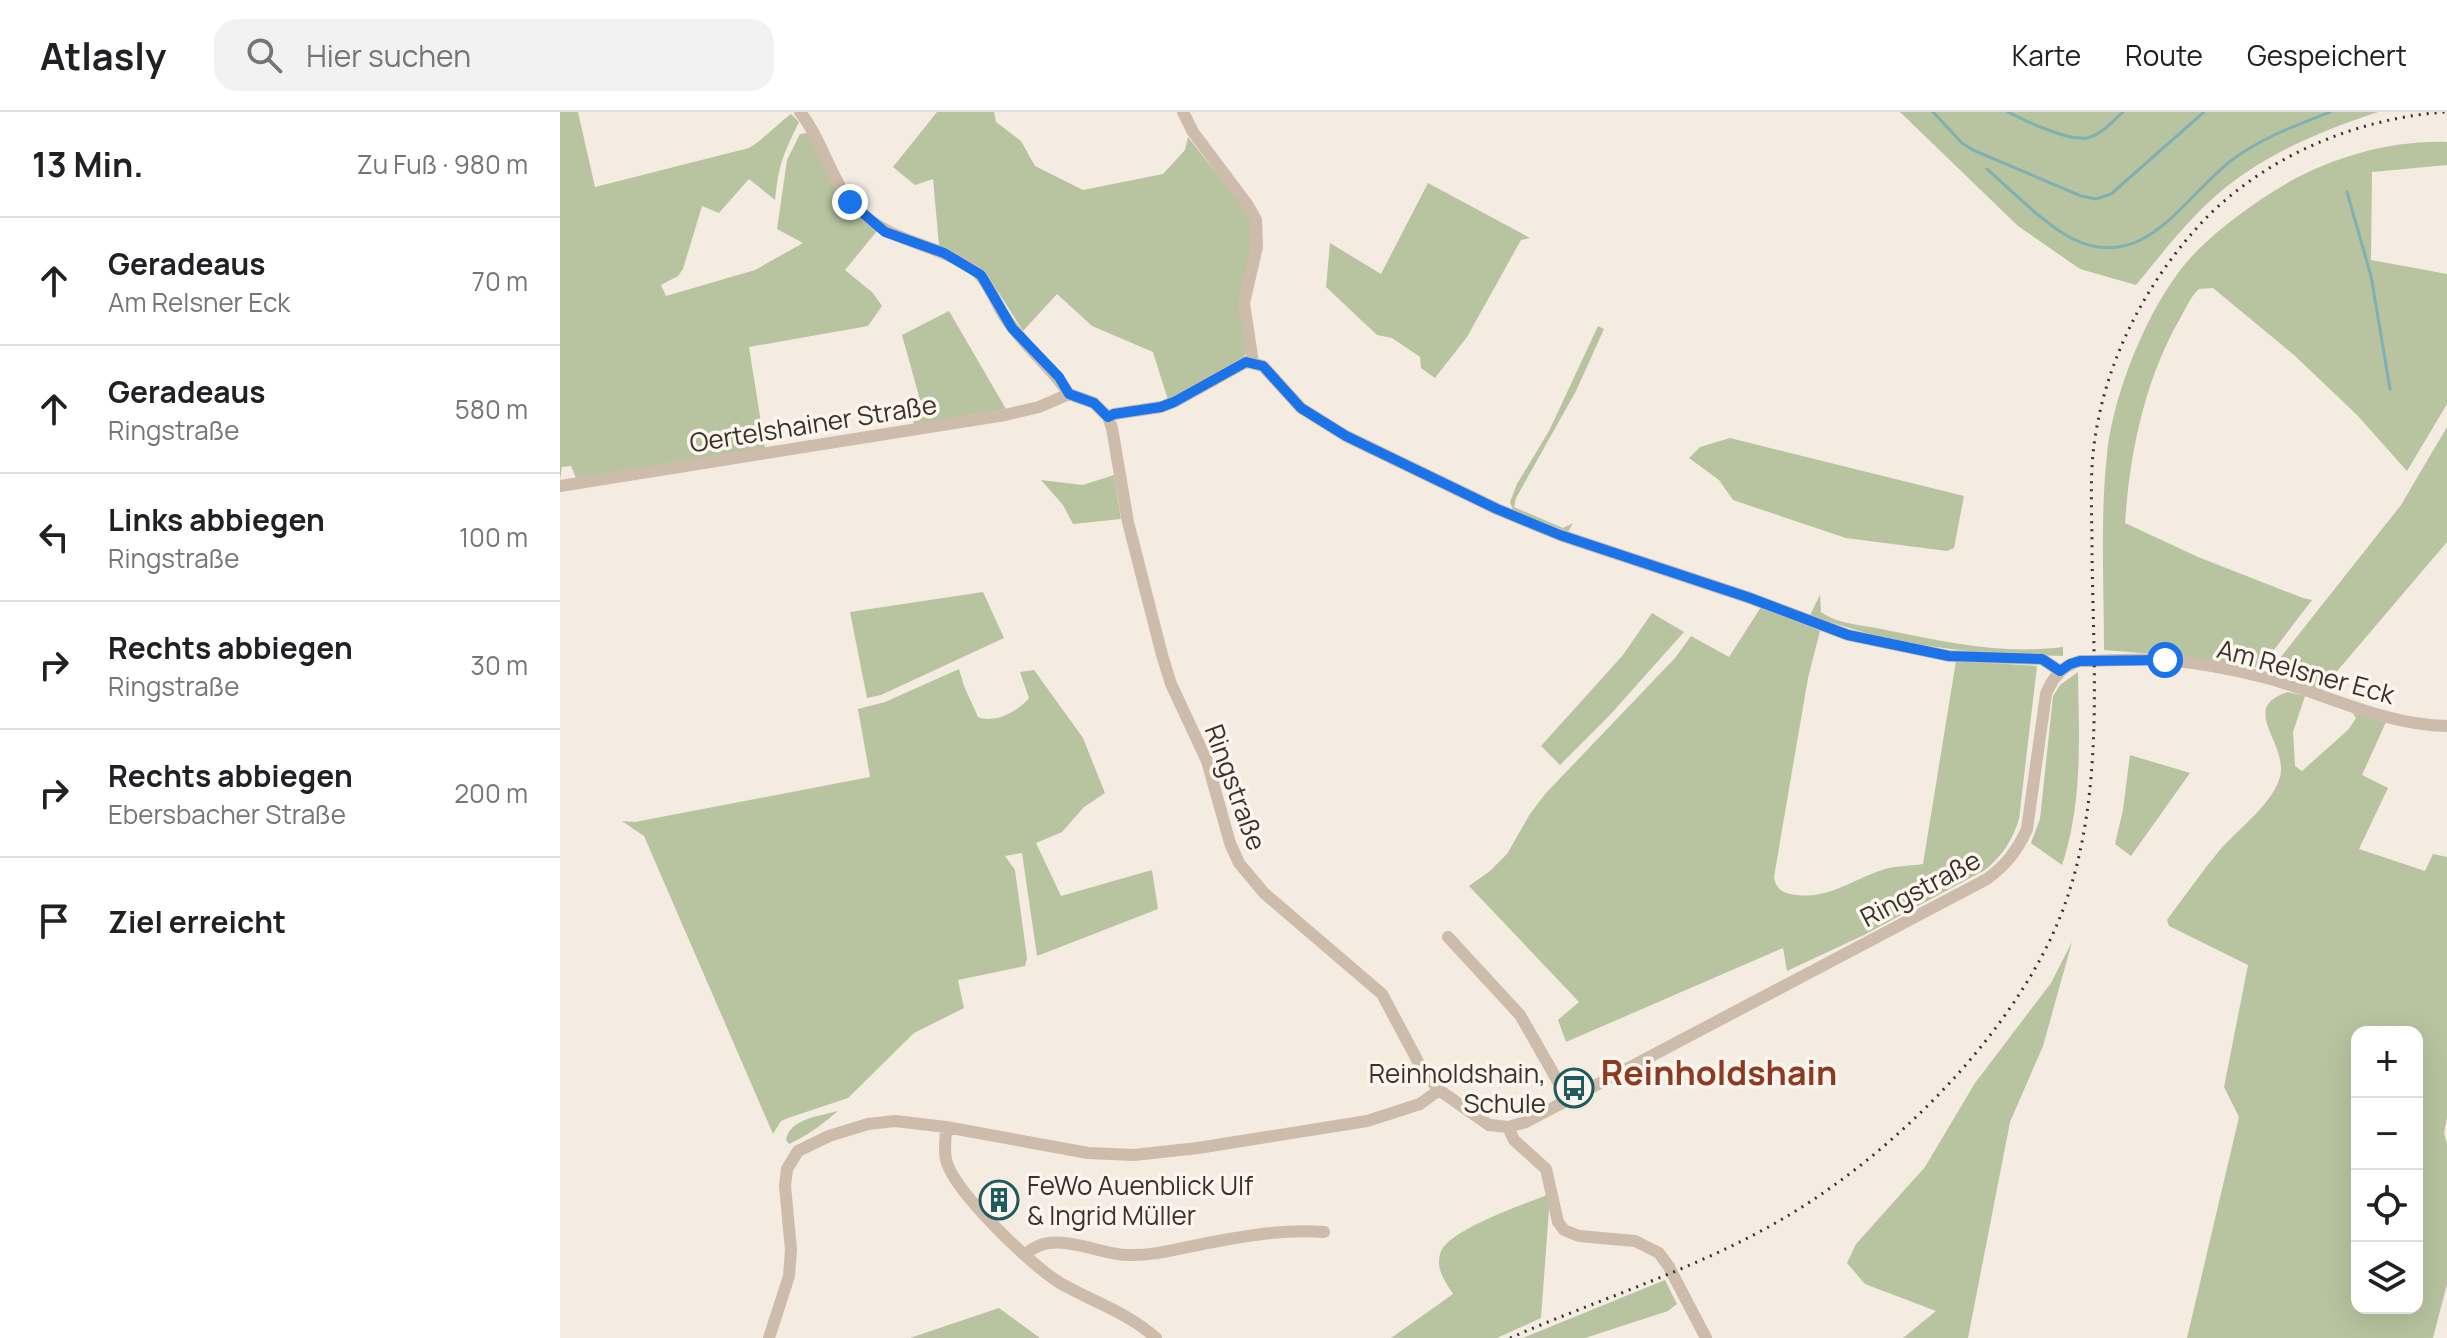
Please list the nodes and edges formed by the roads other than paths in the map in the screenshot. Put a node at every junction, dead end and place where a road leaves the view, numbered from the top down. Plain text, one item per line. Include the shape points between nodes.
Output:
1 (800, 112) edge
2 (1183, 112) edge
3 (1253, 363) junction
4 (1069, 394) junction
5 (1108, 417) junction
6 (560, 486) edge
7 (2060, 671) junction
8 (2447, 726) edge
9 (1448, 937) dead end
10 (1439, 1090) junction
11 (1568, 1099) junction
12 (946, 1127) junction
13 (1508, 1127) junction
14 (1324, 1232) dead end
15 (1026, 1254) junction
16 (769, 1338) edge
17 (1156, 1338) edge
18 (1706, 1338) edge

1 - 4 street via 850,202 885,232 944,253 981,275 1012,328
2 - 3 street via 1256,220 1257,247 1244,303
3 - 5 street via 1161,407
3 - 7 street via 1263,366 1301,408 1346,436 1560,535 1848,635 1949,656 2042,659
4 - 5 street via 1094,403
4 - 6 street, Oertelshainer Straße via 1005,415
5 - 10 street, Ringstraße via 1162,655 1207,761 1233,853 1264,893 1382,994
7 - 8 street, Am Relsner Eck via 2080,661 2165,660 2217,667 2421,726
7 - 11 street, Ringstraße via 2046,694 2027,829 2007,865
9 - 11 street via 1520,1015
10 - 12 street via 1420,1104 1367,1121 1134,1155 1088,1153
10 - 13 street, Ringstraße via 1482,1122
11 - 13 street, Ringstraße
12 - 15 street via 945,1154 953,1175
12 - 16 street via 877,1123 804,1146 793,1157 785,1186 789,1276
13 - 18 street via 1514,1140 1546,1169 1564,1230 1635,1241 1659,1253
14 - 15 street via 1293,1230 1128,1255 1058,1243 1039,1245
15 - 17 street via 1058,1281 1120,1312

